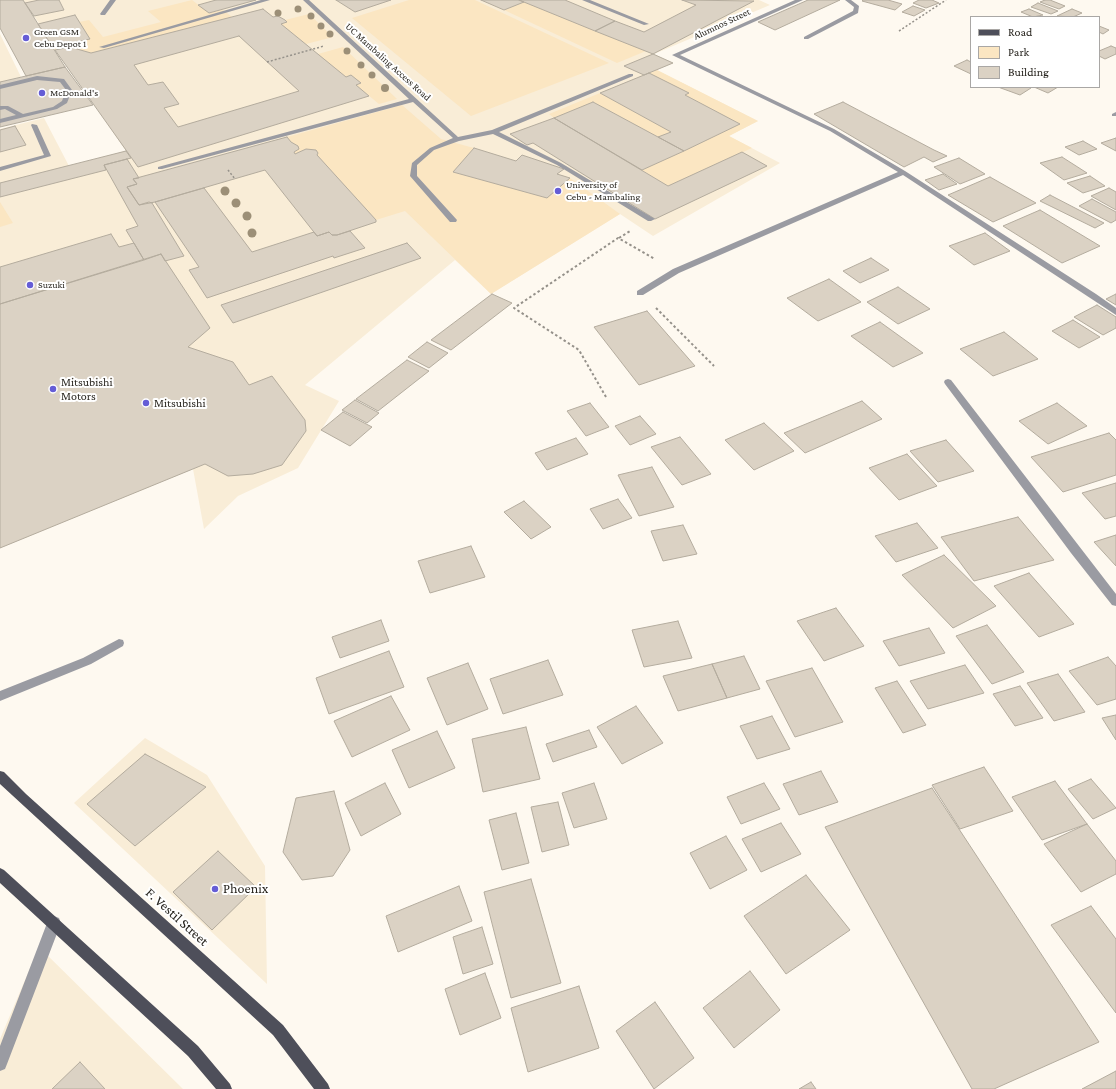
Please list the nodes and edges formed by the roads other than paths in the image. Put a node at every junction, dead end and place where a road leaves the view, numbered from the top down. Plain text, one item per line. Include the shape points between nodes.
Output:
1 (113, 0) edge
2 (267, 0) edge
3 (306, 0) edge
4 (585, 0) edge
5 (800, 0) edge
6 (848, 0) edge
7 (102, 14) dead end
8 (646, 24) dead end
9 (806, 38) dead end
10 (102, 47) dead end
11 (631, 75) dead end
12 (0, 87) edge
13 (415, 99) junction
14 (0, 108) edge
15 (22, 116) junction
16 (0, 121) edge
17 (34, 125) dead end
18 (494, 132) junction
19 (457, 139) junction
20 (160, 168) dead end
21 (0, 170) edge
22 (903, 172) junction
23 (651, 219) dead end
24 (452, 220) dead end
25 (640, 293) road end
26 (1116, 312) edge
27 (948, 382) dead end
28 (1116, 602) edge
29 (120, 643) dead end
30 (0, 696) edge
31 (0, 776) edge
32 (0, 874) edge
33 (54, 923) junction
34 (0, 1064) edge
35 (225, 1089) edge
36 (323, 1089) edge

1 - 7 street
2 - 10 street
3 - 13 street, UC Mambaling Access Road
4 - 8 street
5 - 22 street, Alumnos Street via 675,55 832,130
6 - 9 street via 857,7 856,12
11 - 18 street
12 - 15 street via 37,78 62,80 69,90 65,102 55,108
13 - 19 street, UC Mambaling Access Road
13 - 20 street
14 - 15 street via 6,107
15 - 16 street
17 - 21 street via 48,156
18 - 19 street
18 - 23 street via 558,164
19 - 24 street via 432,149 414,164 413,176
22 - 25 street via 676,271
22 - 26 street
27 - 28 street
29 - 30 street via 87,661
31 - 36 main road, F. Vestil Street via 278,1030
32 - 33 main road
33 - 34 street
33 - 35 main road via 193,1051

